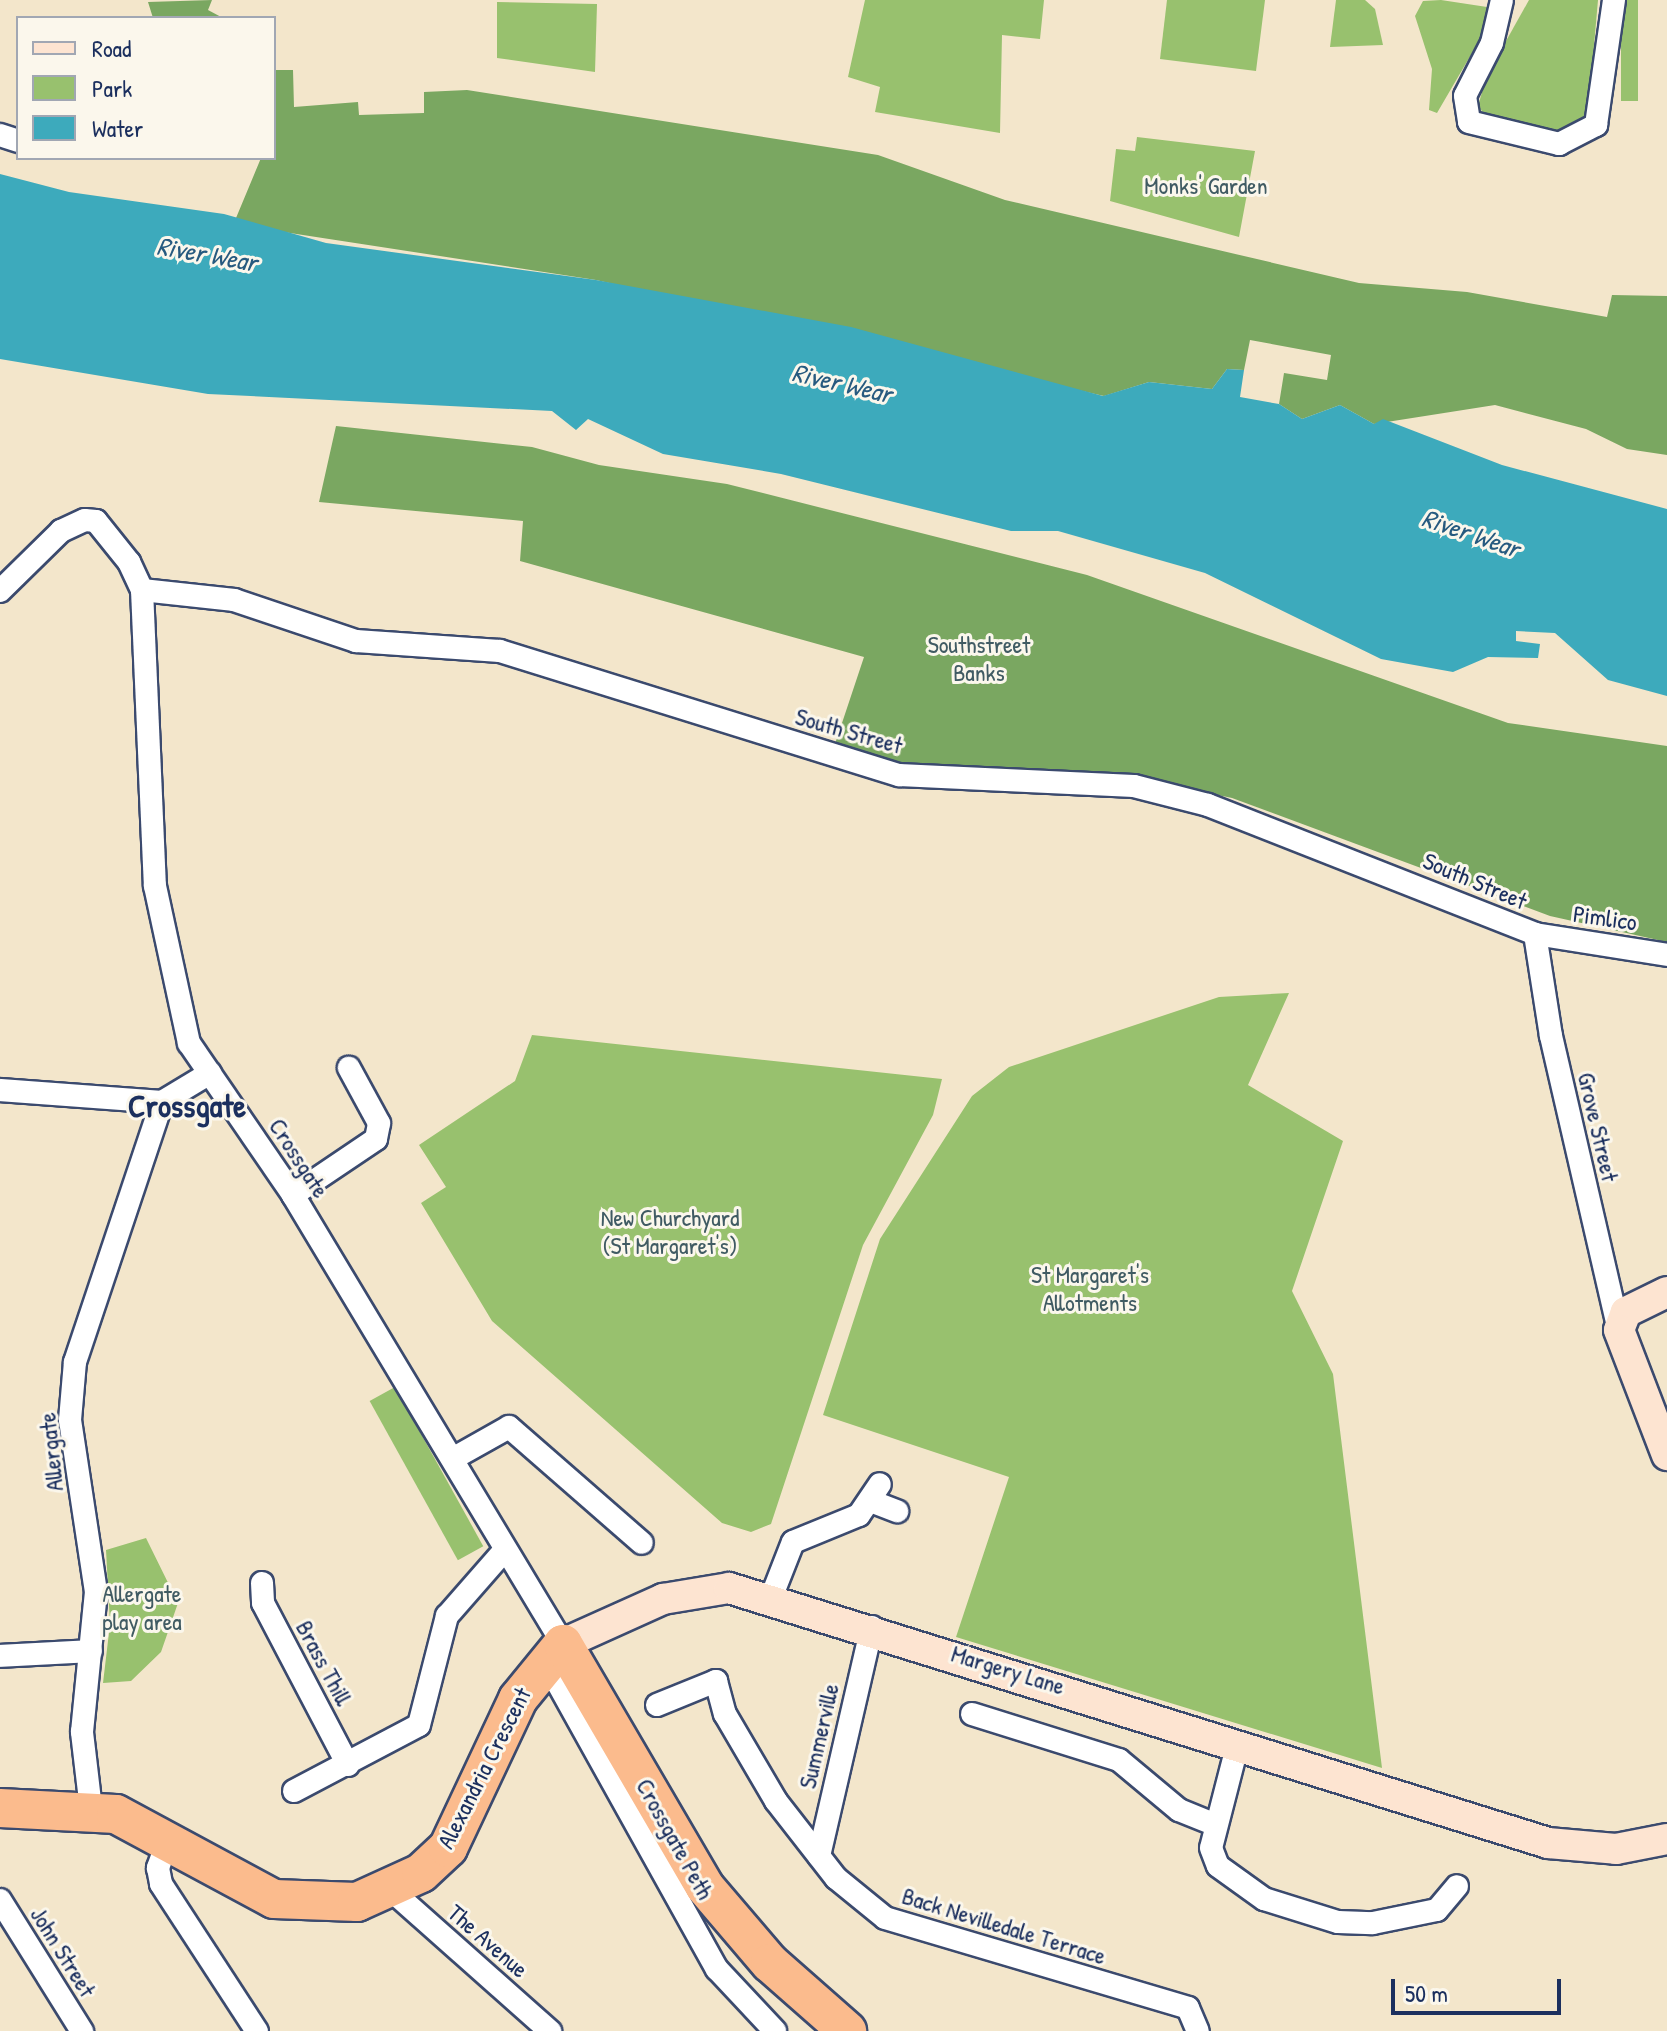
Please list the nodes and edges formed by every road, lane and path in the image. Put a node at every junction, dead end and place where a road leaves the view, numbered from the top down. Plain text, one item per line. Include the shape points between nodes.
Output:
1 (1502, 0) edge
2 (1614, 0) edge
3 (142, 590) junction
4 (0, 591) edge
5 (1535, 934) junction
6 (1667, 955) edge
7 (349, 1068) dead end
8 (210, 1073) junction
9 (0, 1090) edge
10 (162, 1102) junction
11 (293, 1195) junction
12 (1667, 1292) edge
13 (1619, 1330) junction
14 (1667, 1455) edge
15 (454, 1458) junction
16 (897, 1511) dead end
17 (642, 1543) dead end
18 (503, 1552) junction
19 (262, 1583) dead end
20 (771, 1598) junction
21 (872, 1627) junction
22 (563, 1644) junction
23 (91, 1651) junction
24 (0, 1656) edge
25 (534, 1674) junction
26 (657, 1705) dead end
27 (972, 1714) dead end
28 (1238, 1743) junction
29 (348, 1765) junction
30 (294, 1791) dead end
31 (0, 1808) edge
32 (91, 1809) junction
33 (1212, 1823) junction
34 (1667, 1839) edge
35 (167, 1843) junction
36 (819, 1856) junction
37 (1457, 1886) dead end
38 (391, 1890) junction
39 (0, 1900) edge
40 (1199, 2028) edge
41 (253, 2030) edge
42 (82, 2031) edge
43 (550, 2031) edge
44 (775, 2031) edge
45 (847, 2031) edge

1 - 2 street via 1492,43 1465,96 1469,122 1559,144 1596,125
3 - 4 street via 96,521 61,531
3 - 5 street, South Street via 222,598 356,641 500,651 899,775 1134,786 1194,801
3 - 8 street, Crossgate via 155,886 178,1009
5 - 6 street, Pimlico
5 - 13 street, Grove Street via 1551,1036
7 - 11 street via 379,1123 376,1139
8 - 10 street
8 - 11 street, Crossgate
9 - 10 street
10 - 23 street, Allergate via 75,1362 70,1420 94,1569
11 - 15 street, Crossgate
12 - 13 street via 1626,1312
13 - 14 street
15 - 17 street via 509,1427
15 - 18 street, Crossgate
16 - 20 street via 876,1493 842,1525 793,1542
18 - 22 street, Crossgate
18 - 29 street via 472,1580 438,1639 419,1725
19 - 29 street, Brass Thill via 263,1603
20 - 21 street, Margery Lane
20 - 22 street, Margery Lane via 729,1588 695,1590 614,1617
21 - 28 street, Margery Lane
21 - 36 street, Summerville
22 - 25 highway, Alexandria Crescent
22 - 45 highway via 705,1887 770,1963
23 - 24 street
23 - 32 street, Allergate via 82,1732
25 - 38 highway, Alexandria Crescent via 448,1848
25 - 44 street, Crossgate Peth via 557,1682 717,1969
26 - 36 street, Back Nevilledale Terrace via 716,1681 744,1750
27 - 33 street via 1119,1760 1179,1810
28 - 33 street
28 - 34 street, Margery Lane via 1548,1843 1616,1849
29 - 30 street
31 - 32 highway
32 - 35 highway, Alexandria Crescent
33 - 37 street via 1218,1866 1293,1911 1338,1922 1400,1921 1437,1910
35 - 38 highway, Alexandria Crescent via 274,1899 357,1902
35 - 41 street via 158,1868 161,1884
36 - 40 street, Back Nevilledale Terrace via 858,1899 903,1927 1188,2008
38 - 43 street, The Avenue
39 - 42 street, John Street

